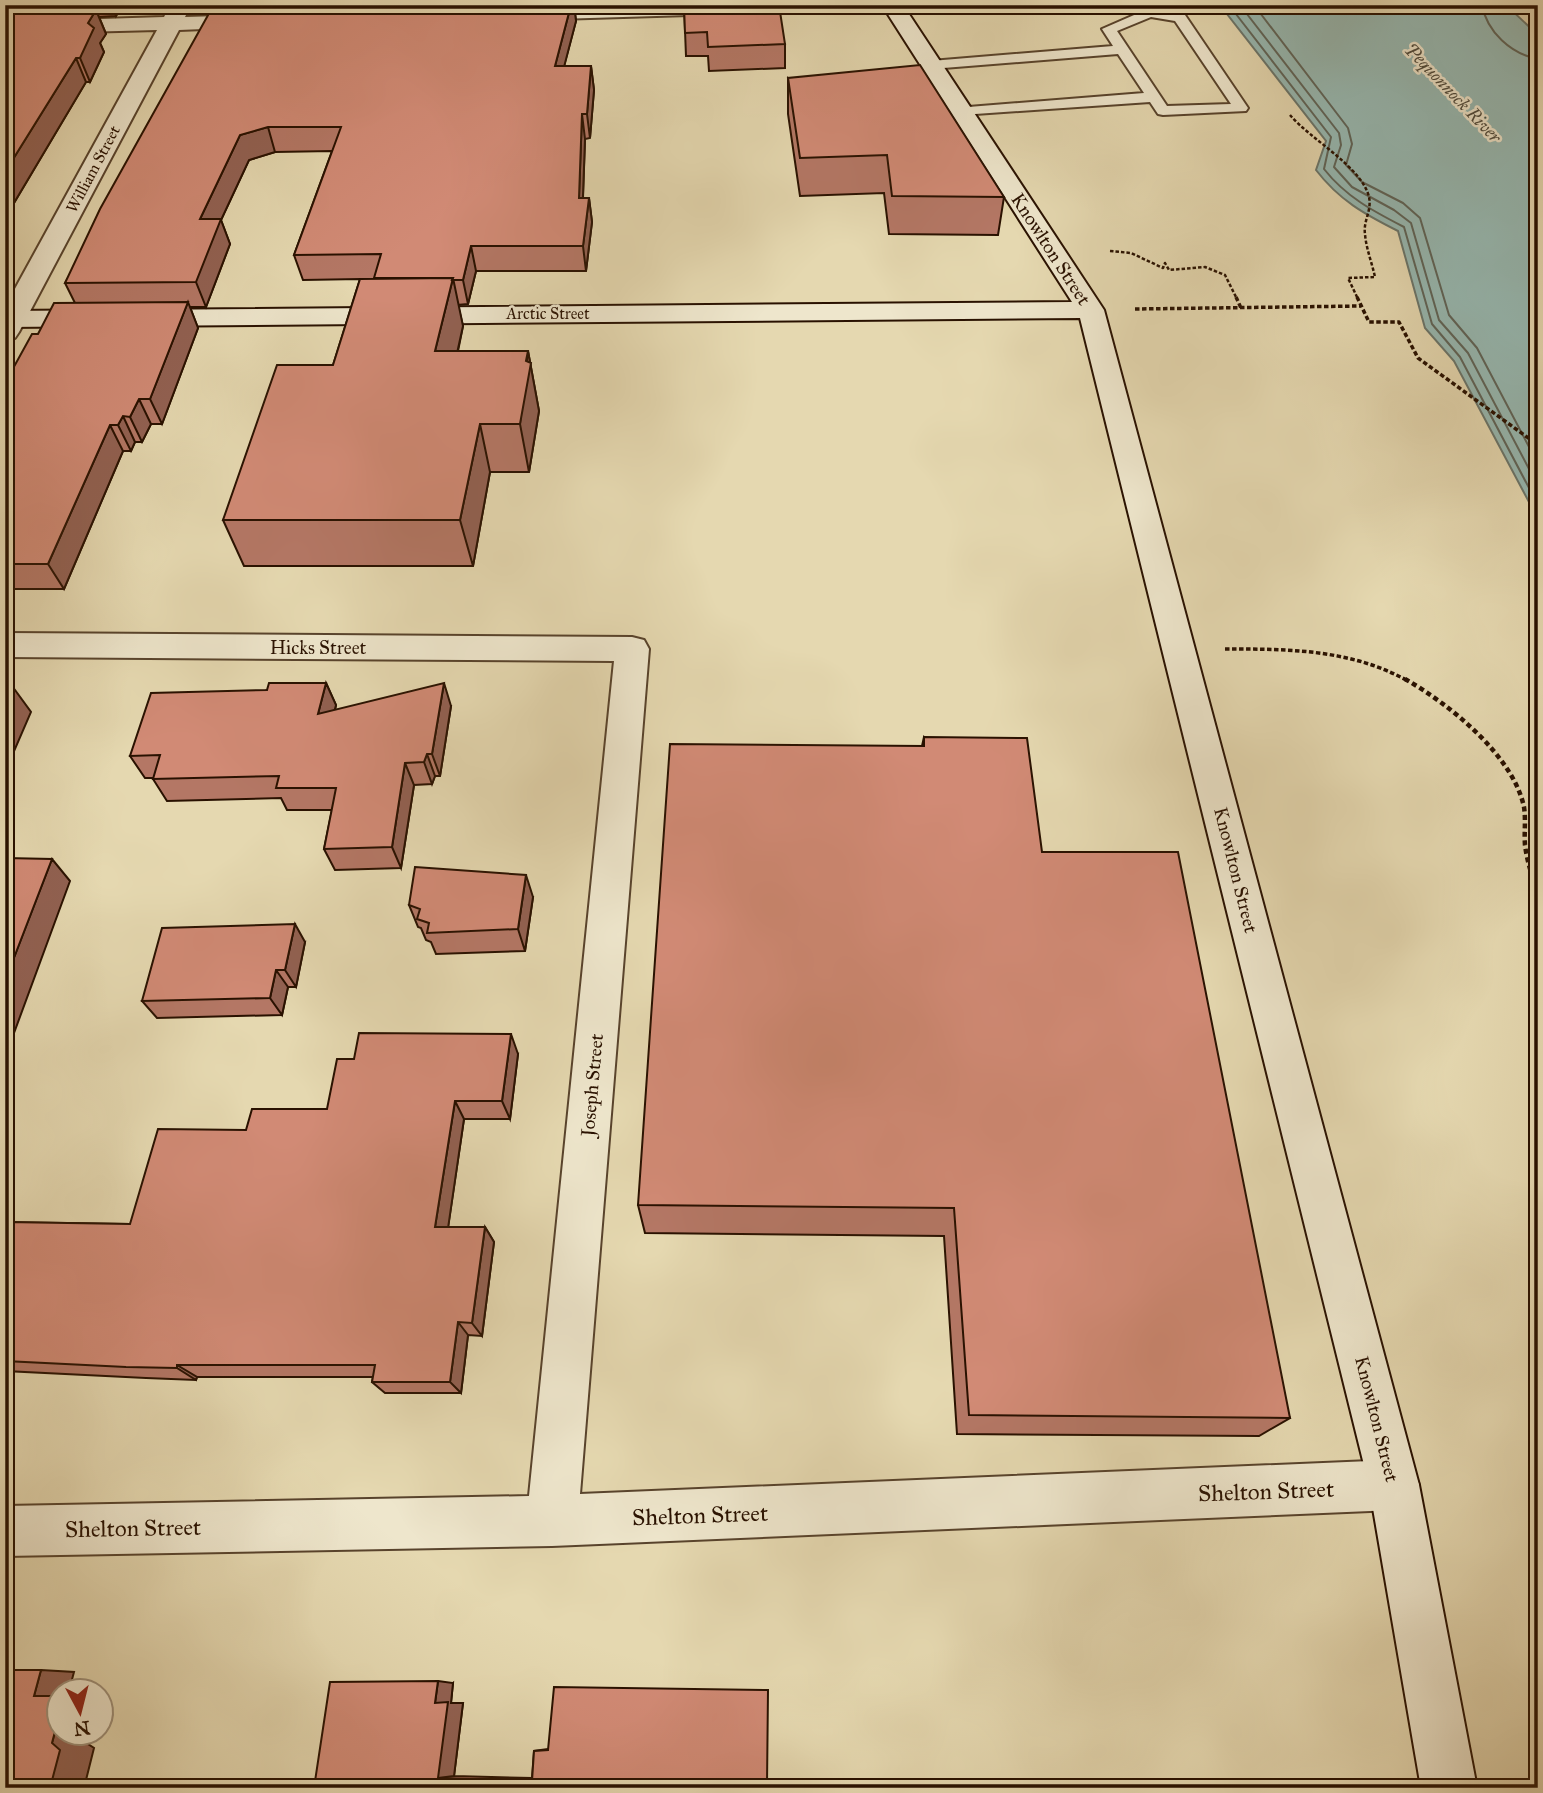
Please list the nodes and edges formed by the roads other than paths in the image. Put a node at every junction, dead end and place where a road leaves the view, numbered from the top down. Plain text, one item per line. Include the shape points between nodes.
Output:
1 (827, 5) edge
2 (892, 5) edge
3 (1145, 9) edge
4 (505, 14) edge
5 (176, 15) edge
6 (282, 21) edge
7 (5, 28) edge
8 (1122, 49) junction
9 (931, 65) junction
10 (1154, 97) junction
11 (961, 111) junction
12 (1091, 310) junction
13 (8, 323) edge
14 (5, 645) edge
15 (632, 649) joint
16 (1394, 1485) junction
17 (552, 1521) junction
18 (5, 1531) edge
19 (1449, 1788) edge

1 - 4 street
2 - 9 street, Knowlton Street
3 - 8 lane via 1110,29
3 - 10 lane via 1180,18 1241,108 1163,111
5 - 6 street
5 - 7 street
5 - 13 street, William Street
8 - 9 lane
8 - 10 lane
9 - 11 street, Knowlton Street
10 - 11 lane
11 - 12 street, Knowlton Street
12 - 13 street, Arctic Street
12 - 16 street, Knowlton Street
14 - 15 street, Hicks Street
15 - 17 street, Joseph Street
16 - 17 street, Shelton Street
16 - 19 street, Knowlton Street
17 - 18 street, Shelton Street

